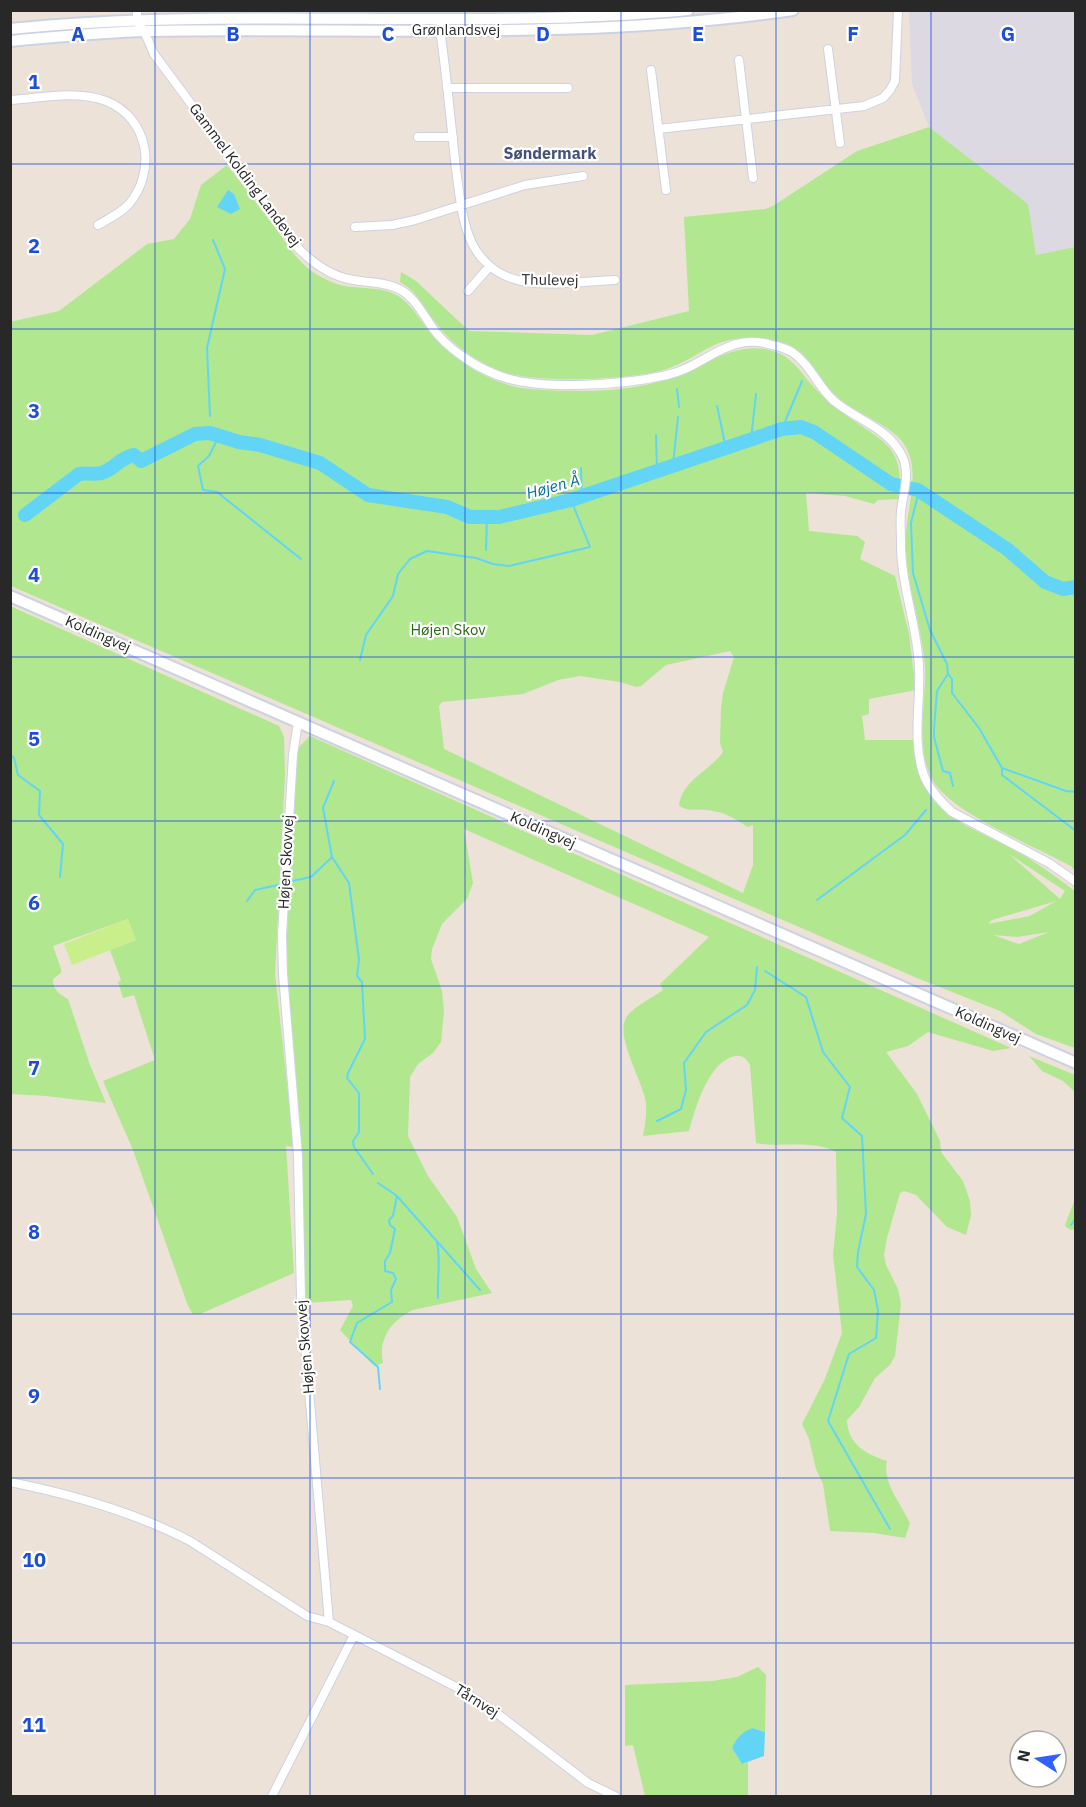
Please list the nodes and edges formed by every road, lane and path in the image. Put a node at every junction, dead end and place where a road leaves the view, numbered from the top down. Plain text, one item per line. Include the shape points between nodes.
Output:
1 (688, 10) edge
2 (793, 10) edge
3 (898, 10) edge
4 (137, 16) edge
5 (377, 19) edge
6 (441, 19) junction
7 (10, 29) edge
8 (144, 31) junction
9 (441, 31) junction
10 (10, 41) edge
11 (828, 49) dead end
12 (739, 60) dead end
13 (651, 70) dead end
14 (447, 88) junction
15 (568, 88) dead end
16 (10, 100) edge
17 (836, 110) junction
18 (747, 120) junction
19 (658, 129) junction
20 (418, 137) dead end
21 (453, 137) junction
22 (840, 143) dead end
23 (583, 176) dead end
24 (753, 178) dead end
25 (666, 190) dead end
26 (461, 206) junction
27 (98, 225) dead end
28 (355, 227) dead end
29 (490, 266) junction
30 (615, 280) dead end
31 (468, 291) dead end
32 (10, 596) edge
33 (298, 722) junction
34 (1076, 882) edge
35 (1076, 1063) edge
36 (10, 1482) edge
37 (329, 1622) junction
38 (354, 1635) junction
39 (272, 1797) edge
40 (615, 1797) edge

1 - 6 street, Grønlandsvej via 581,17
2 - 9 street, Grønlandsvej via 585,29
3 - 17 street via 895,81 890,90 874,103
4 - 5 street, Grønlandsvej
4 - 7 street, Grønlandsvej
4 - 8 street, Gammel Kolding Landevej
5 - 6 street, Grønlandsvej
5 - 8 street, Grønlandsvej
5 - 9 street, Grønlandsvej
6 - 9 street, Thulevej
8 - 10 street, Grønlandsvej
8 - 34 street, Gammel Kolding Landevej via 154,54 312,262 340,277 400,289 410,296 439,336 484,369 522,382 582,384 630,380 668,375 733,344 765,343 793,353 833,400 890,439 905,464 901,550 917,639 918,744 924,776 952,812 1049,863
9 - 14 street, Thulevej
11 - 17 street
12 - 18 street
13 - 19 street
14 - 15 street
14 - 21 street, Thulevej
16 - 27 street via 64,95 93,98 121,109 134,122 146,153 140,189 127,206
17 - 18 street
17 - 22 street
18 - 19 street
18 - 24 street
19 - 25 street
20 - 21 street
21 - 26 street, Thulevej
23 - 26 street via 525,185
26 - 28 street via 430,217
26 - 29 street, Thulevej via 469,237
29 - 30 street, Thulevej via 527,282
29 - 31 street
32 - 33 street, Koldingvej
33 - 35 street, Koldingvej
33 - 37 street, Højen Skovvej via 292,766 283,974 298,1156 301,1298
36 - 37 street via 58,1491 171,1531 307,1616
37 - 38 street, Tårnvej
38 - 39 street
38 - 40 street, Tårnvej via 458,1688 588,1782

